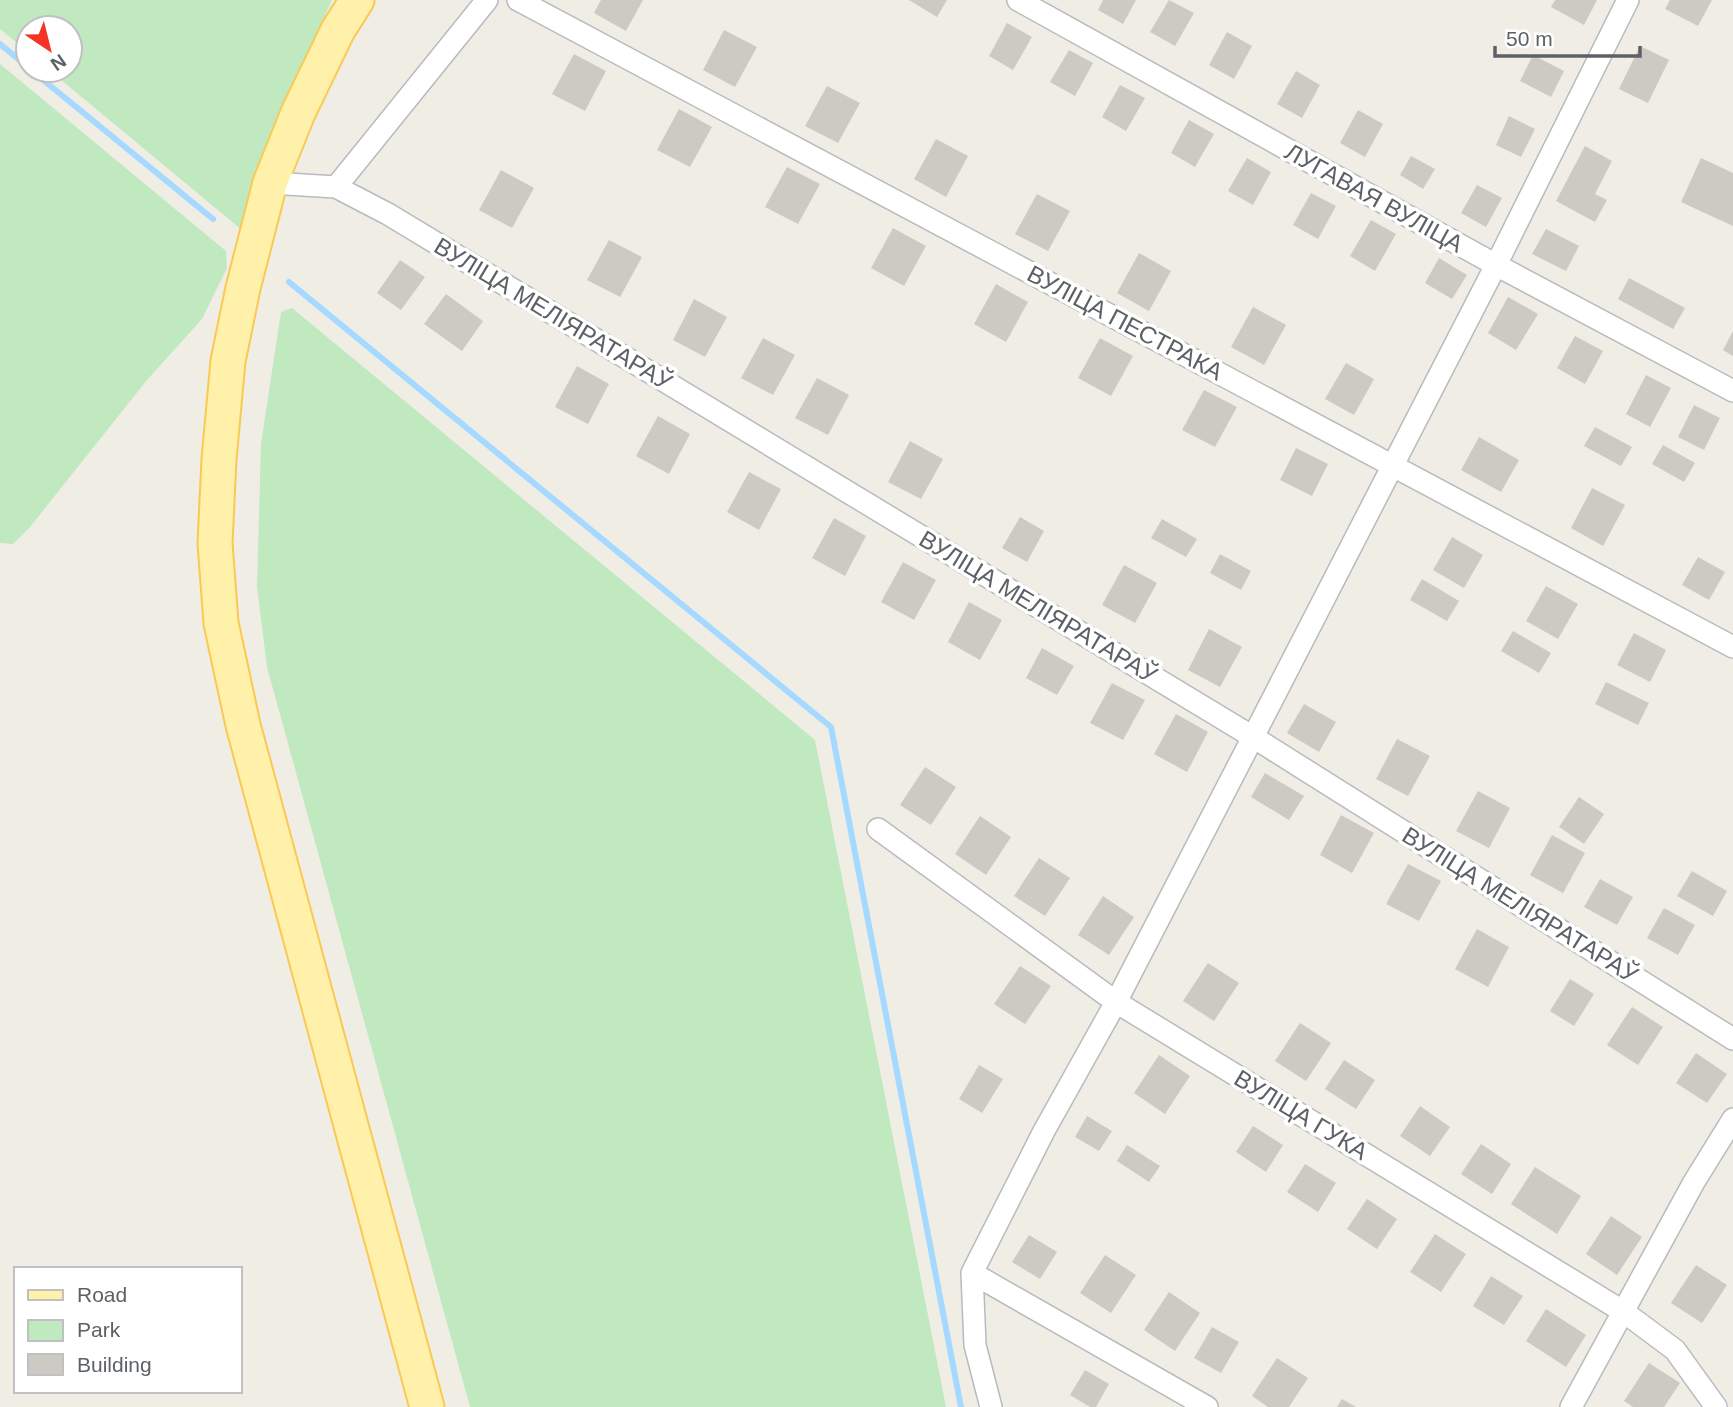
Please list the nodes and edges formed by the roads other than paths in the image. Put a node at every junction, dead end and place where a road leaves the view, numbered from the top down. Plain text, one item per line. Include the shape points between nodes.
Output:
1 (357, 0) edge
2 (487, 0) edge
3 (517, 0) edge
4 (1018, 0) edge
5 (1628, 0) edge
6 (271, 183) junction
7 (335, 187) junction
8 (1496, 265) junction
9 (1733, 391) edge
10 (1392, 464) junction
11 (1733, 647) edge
12 (1253, 737) junction
13 (877, 829) dead end
14 (1116, 1002) junction
15 (1733, 1039) edge
16 (1733, 1119) edge
17 (972, 1273) junction
18 (1624, 1312) junction
19 (427, 1407) edge
20 (991, 1407) edge
21 (1207, 1407) edge
22 (1571, 1407) edge
23 (1716, 1407) edge

1 - 6 main road via 298,113
2 - 7 street
3 - 10 street, ВУЛІЦА ПЕСТРАКА
4 - 8 street, ЛУГАВАЯ ВУЛІЦА
5 - 8 street
6 - 7 street
6 - 19 main road via 228,361 215,542 221,622 243,726
7 - 12 street, ВУЛІЦА МЕЛІЯРАТАРАЎ via 388,214
8 - 9 street, ЛУГАВАЯ ВУЛІЦА
8 - 10 street
10 - 11 street, ВУЛІЦА ПЕСТРАКА
10 - 12 street
12 - 14 street
12 - 15 street, ВУЛІЦА МЕЛІЯРАТАРАЎ
13 - 14 street, ВУЛІЦА ГУКА
14 - 17 street via 1044,1130
14 - 18 street, ВУЛІЦА ГУКА
16 - 18 street
17 - 20 street via 975,1345
17 - 21 street
18 - 22 street
18 - 23 street, ВУЛІЦА ГУКА via 1675,1350

